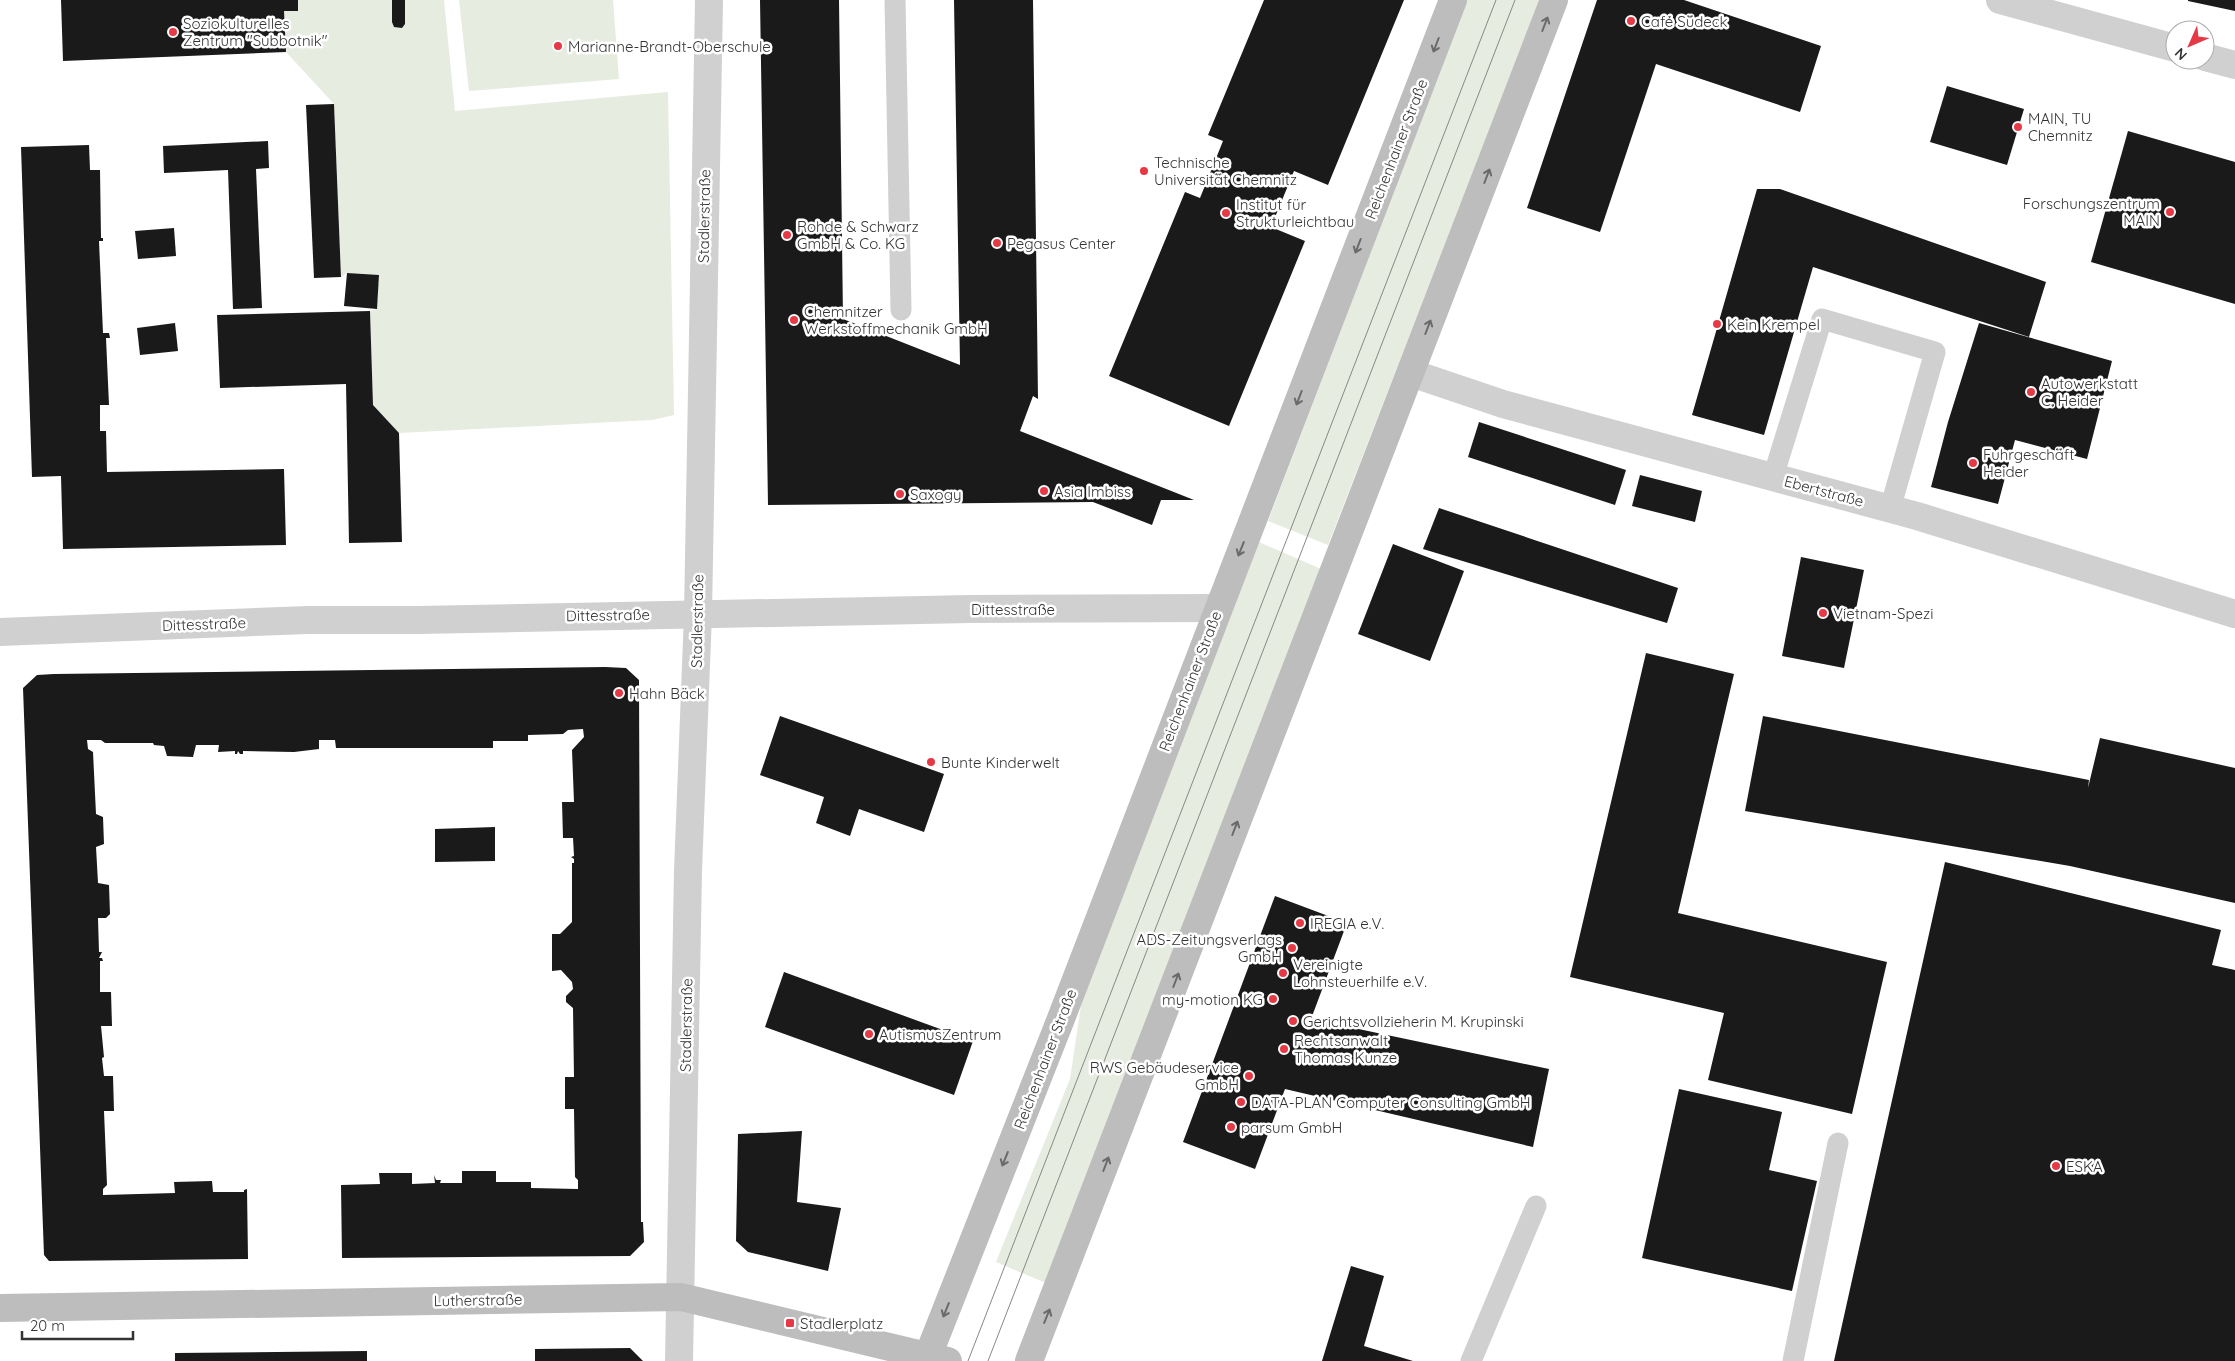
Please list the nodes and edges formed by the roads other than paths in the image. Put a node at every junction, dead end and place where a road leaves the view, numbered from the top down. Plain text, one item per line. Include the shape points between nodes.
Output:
1 (709, 0) edge
2 (895, 0) edge
3 (1453, 0) edge
4 (1554, 0) edge
5 (2000, 0) edge
6 (2165, 45) edge
7 (2215, 60) edge
8 (2235, 65) edge
9 (901, 310) dead end
10 (1411, 373) junction
11 (1773, 477) junction
12 (1890, 509) junction
13 (1217, 608) junction
14 (698, 614) junction
15 (2235, 614) edge
16 (0, 632) edge
17 (1838, 1143) dead end
18 (1536, 1206) dead end
19 (681, 1297) junction
20 (0, 1308) edge
21 (934, 1359) edge
22 (679, 1361) edge
23 (1029, 1361) edge
24 (1471, 1361) edge
25 (1793, 1361) edge

1 - 14 street, Stadlerstraße
2 - 9 lane
3 -> 13 street, Reichenhainer Straße
10 -> 4 street
5 - 6 street
7 - 8 street
10 - 11 street, Ebertstraße via 1504,404
23 -> 10 street
11 - 12 street, Ebertstraße
11 - 12 lane via 1822,320 1935,352
12 - 15 street, Ebertstraße
13 - 14 street, Dittesstraße
13 -> 21 street, Reichenhainer Straße
14 - 16 street, Dittesstraße via 308,620
14 - 19 street, Stadlerstraße via 688,880
17 - 25 lane
18 - 24 lane
19 - 20 street, Lutherstraße
19 - 21 street, Lutherstraße
19 - 22 street, Stadlerstraße

